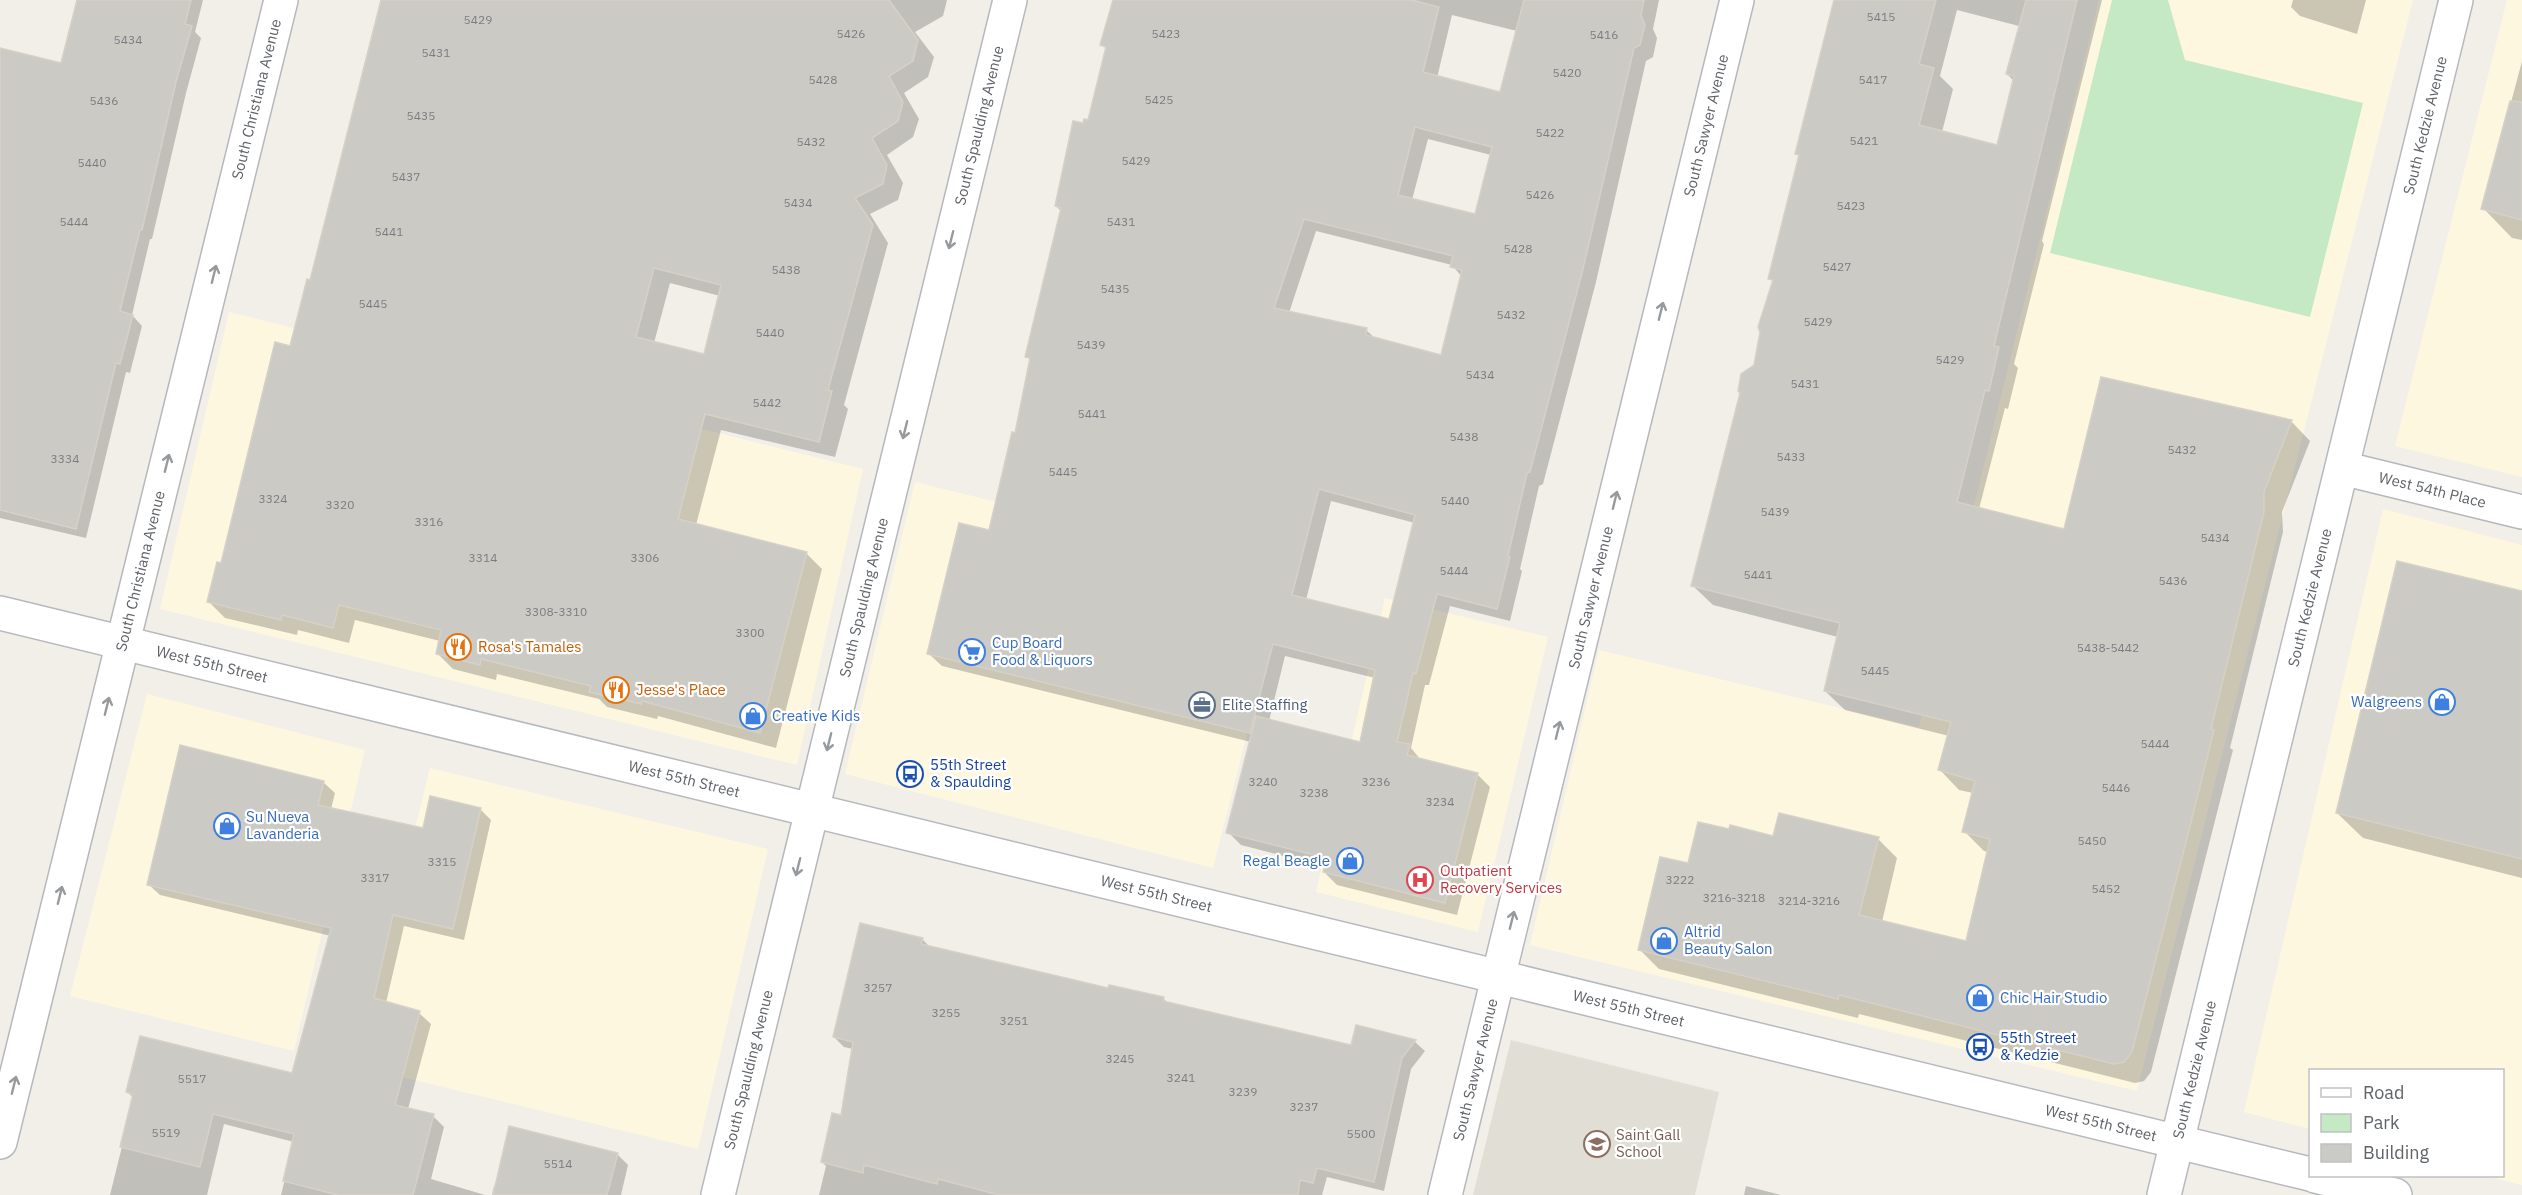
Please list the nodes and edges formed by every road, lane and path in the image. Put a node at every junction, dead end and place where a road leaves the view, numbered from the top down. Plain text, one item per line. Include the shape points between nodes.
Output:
1 (281, 0) edge
2 (1010, 0) edge
3 (1737, 0) edge
4 (2456, 0) edge
5 (2342, 468) junction
6 (2522, 512) edge
7 (0, 613) edge
8 (123, 642) junction
9 (812, 810) junction
10 (1498, 977) junction
11 (0, 1142) edge
12 (2177, 1142) junction
13 (2309, 1174) edge
14 (2319, 1177) edge
15 (718, 1195) edge
16 (1445, 1195) edge
17 (2164, 1195) edge
18 (2395, 1195) edge

8 -> 1 street, South Christiana Avenue
2 -> 9 street, South Spaulding Avenue
10 -> 3 street, South Sawyer Avenue
4 - 5 street, South Kedzie Avenue
5 - 6 street, West 54th Place
5 - 12 street, South Kedzie Avenue
7 - 8 street, West 55th Street
8 - 9 street, West 55th Street
11 -> 8 street, South Christiana Avenue
9 - 10 street, West 55th Street
9 -> 15 street, South Spaulding Avenue
10 - 12 street, West 55th Street
10 - 16 street, South Sawyer Avenue
12 - 13 street, West 55th Street
12 - 17 street, South Kedzie Avenue
14 - 18 street

